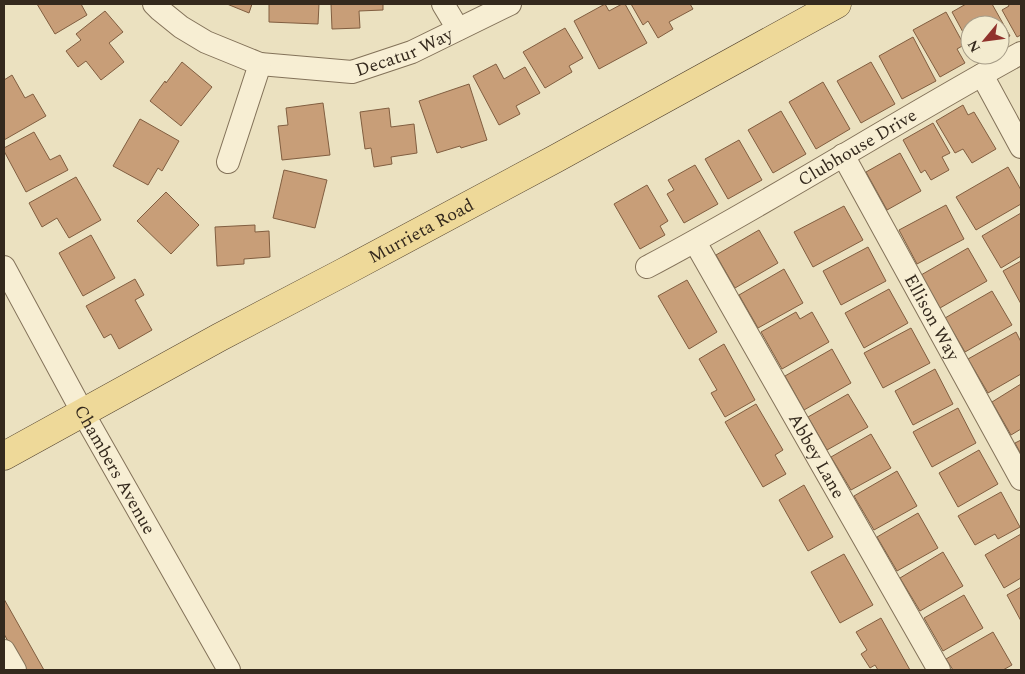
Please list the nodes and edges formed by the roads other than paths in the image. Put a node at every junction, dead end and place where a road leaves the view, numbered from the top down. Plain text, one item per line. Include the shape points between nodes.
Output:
1 (154, 4) edge
2 (442, 4) edge
3 (510, 4) edge
4 (837, 4) edge
5 (458, 30) junction
6 (1021, 53) edge
7 (260, 64) junction
8 (982, 75) junction
9 (1021, 147) edge
10 (843, 155) junction
11 (228, 162) dead end
12 (695, 242) junction
13 (4, 267) edge
14 (647, 268) dead end
15 (83, 413) junction
16 (4, 456) edge
17 (1021, 479) edge
18 (4, 651) edge
19 (15, 670) edge
20 (229, 670) edge
21 (939, 670) edge

1 - 7 street, Decatur Way via 181,27 206,42
2 - 5 street
3 - 5 street, Decatur Way
4 - 15 main road, Murrieta Road
5 - 7 street, Decatur Way via 412,52 352,72
6 - 8 street, Clubhouse Drive
7 - 11 street
8 - 9 street
8 - 10 street, Clubhouse Drive
10 - 12 street, Clubhouse Drive
10 - 17 street, Ellison Way
12 - 14 street, Clubhouse Drive
12 - 21 street, Abbey Lane
13 - 15 street, Chambers Avenue
15 - 16 main road, Murrieta Road
15 - 20 street, Chambers Avenue
18 - 19 street

